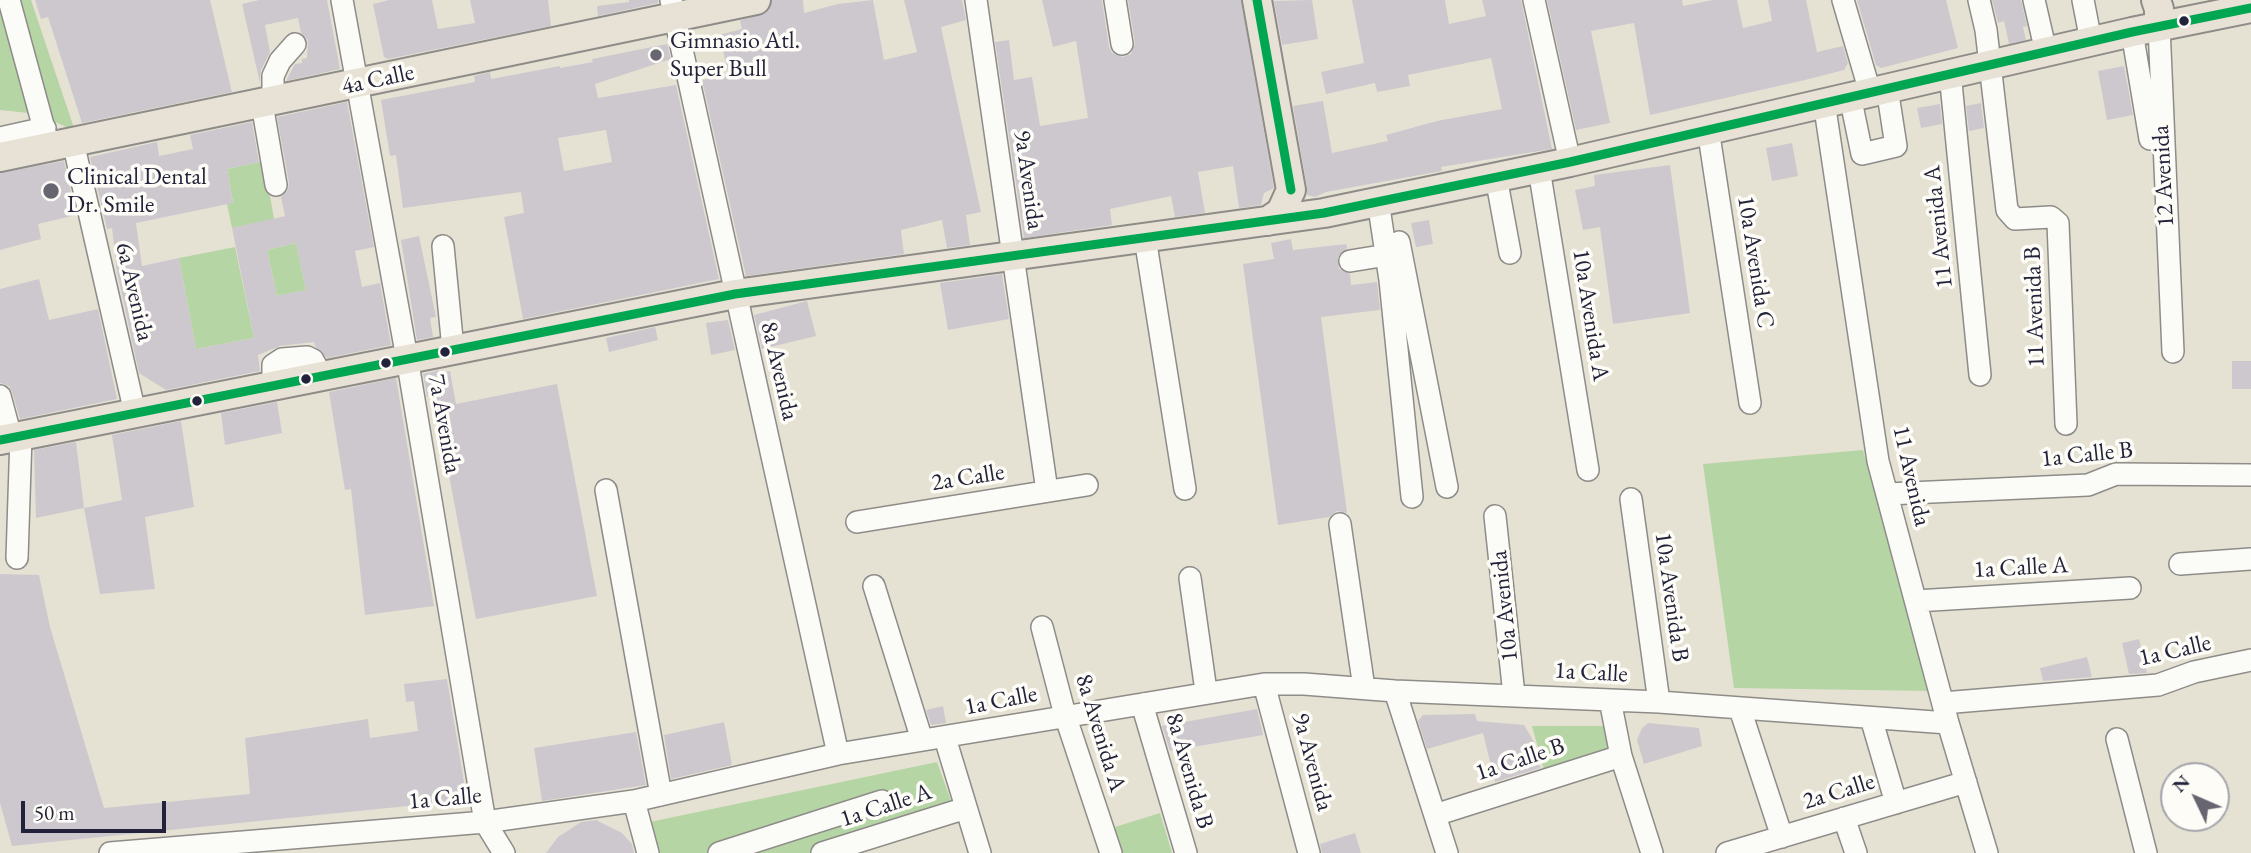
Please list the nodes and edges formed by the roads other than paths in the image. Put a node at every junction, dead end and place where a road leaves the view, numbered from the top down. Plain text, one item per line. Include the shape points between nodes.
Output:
1 (9, 0) edge
2 (342, 0) edge
3 (756, 0) edge
4 (976, 0) edge
5 (1115, 0) edge
6 (1258, 0) edge
7 (1534, 0) edge
8 (1843, 0) edge
9 (1979, 0) edge
10 (2034, 0) edge
11 (2083, 0) edge
12 (2251, 8) edge
13 (673, 9) edge
14 (2149, 19) edge
15 (2091, 41) junction
16 (295, 44) dead end
17 (1122, 44) dead end
18 (2046, 52) junction
19 (1991, 64) junction
20 (1950, 73) junction
21 (359, 84) junction
22 (1858, 95) junction
23 (267, 103) junction
24 (1708, 129) junction
25 (0, 138) edge
26 (56, 139) junction
27 (2150, 139) dead end
28 (0, 157) edge
29 (1570, 162) junction
30 (1539, 169) junction
31 (1496, 177) junction
32 (276, 186) dead end
33 (1291, 190) junction
34 (1384, 200) junction
35 (1324, 213) junction
36 (1268, 221) junction
37 (1145, 237) junction
38 (443, 246) dead end
39 (1510, 253) dead end
40 (1012, 255) junction
41 (1387, 255) junction
42 (1350, 261) dead end
43 (735, 294) junction
44 (453, 349) junction
45 (2173, 352) dead end
46 (407, 358) junction
47 (1980, 375) dead end
48 (0, 396) edge
49 (1750, 403) dead end
50 (135, 413) junction
51 (2066, 424) dead end
52 (10, 438) edge
53 (1588, 470) dead end
54 (2251, 475) edge
55 (1087, 485) dead end
56 (1447, 487) dead end
57 (1185, 489) dead end
58 (606, 490) dead end
59 (1047, 491) junction
60 (1887, 494) junction
61 (1412, 497) dead end
62 (1631, 499) dead end
63 (1495, 516) dead end
64 (856, 522) dead end
65 (1340, 524) dead end
66 (17, 558) dead end
67 (2251, 559) edge
68 (2180, 564) dead end
69 (1190, 578) dead end
70 (874, 586) dead end
71 (2130, 588) dead end
72 (1916, 601) junction
73 (1042, 627) dead end
74 (2251, 660) edge
75 (1264, 684) junction
76 (1364, 688) junction
77 (1206, 691) junction
78 (1395, 691) junction
79 (1514, 695) junction
80 (1611, 700) junction
81 (1659, 702) junction
82 (1142, 704) junction
83 (1740, 709) junction
84 (1946, 713) junction
85 (1065, 715) junction
86 (1871, 718) junction
87 (945, 738) junction
88 (922, 740) junction
89 (2117, 740) dead end
90 (838, 754) junction
91 (1621, 755) junction
92 (1966, 782) junction
93 (661, 795) junction
94 (634, 800) junction
95 (882, 801) dead end
96 (1896, 803) junction
97 (966, 808) junction
98 (1435, 815) junction
99 (1844, 818) junction
100 (485, 822) junction
101 (1782, 837) junction
102 (851, 849) edge
103 (1307, 852) edge
104 (110, 853) edge
105 (504, 853) edge
106 (648, 853) edge
107 (719, 853) edge
108 (822, 853) edge
109 (980, 853) edge
110 (1111, 853) edge
111 (1186, 853) edge
112 (1447, 853) edge
113 (1652, 853) edge
114 (1727, 853) edge
115 (1856, 853) edge
116 (1987, 853) edge
117 (2146, 853) edge

1 - 26 street, 6a Avenida
2 - 21 street, 7a Avenida
3 - 13 main road, 4a Calle
4 - 40 street, 9a Avenida
5 - 17 street
6 - 33 main road
7 - 29 street
8 - 22 street, 11 Avenida
9 - 19 street
10 - 18 street
11 - 15 street
12 - 14 main road
13 - 21 main road, 4a Calle
13 - 43 street, 8a Avenida
14 - 15 main road
14 - 27 street
14 - 45 street, 12 Avenida
15 - 18 main road
16 - 23 street via 272,76
18 - 19 main road
19 - 20 main road
19 - 51 street, 11 Avenida B via 2007,210 2015,219 2051,217 2058,223
20 - 22 main road
20 - 47 street, 11 Avenida A
21 - 23 main road, 4a Calle
21 - 46 street, 7a Avenida
22 - 24 main road
22 - 60 street, 11 Avenida via 1868,400
23 - 26 main road, 4a Calle
23 - 32 street
24 - 29 main road
24 - 49 street, 10a Avenida C
25 - 26 street
26 - 28 main road, 4a Calle
26 - 50 street, 6a Avenida
29 - 30 main road
30 - 31 main road
30 - 53 street, 10a Avenida A
31 - 34 main road
31 - 39 street
33 - 35 main road
33 - 36 main road via 1281,212
34 - 35 main road
34 - 41 street
34 - 56 street
35 - 36 main road
36 - 37 main road
37 - 40 main road
37 - 57 street
38 - 44 street
40 - 43 main road
40 - 59 street, 9a Avenida
41 - 42 street
41 - 61 street
43 - 44 main road
43 - 90 street, 8a Avenida
44 - 46 main road
46 - 50 main road
46 - 100 street, 7a Avenida
48 - 52 street
50 - 52 main road
52 - 66 street
54 - 60 street, 1a Calle B via 2116,474 2088,485
55 - 59 street, 2a Calle
58 - 93 street
59 - 64 street, 2a Calle
60 - 72 street, 11 Avenida
62 - 81 street, 10a Avenida B
63 - 79 street, 10a Avenida
65 - 76 street
67 - 68 street
69 - 77 street
70 - 88 street
71 - 72 street, 1a Calle A
72 - 84 street, 11 Avenida
73 - 85 street, 8a Avenida A
74 - 84 street, 1a Calle via 2158,685
75 - 76 street, 1a Calle
75 - 77 street, 1a Calle
75 - 103 street, 9a Avenida
76 - 78 street, 1a Calle
77 - 82 street, 1a Calle
78 - 79 street, 1a Calle
78 - 98 street
79 - 80 street, 1a Calle
80 - 81 street, 1a Calle
80 - 91 street
81 - 83 street, 1a Calle
82 - 85 street, 1a Calle
82 - 111 street, 8a Avenida B
83 - 86 street, 1a Calle
83 - 101 street
84 - 86 street, 1a Calle
84 - 92 street, 11 Avenida
85 - 87 street, 1a Calle
85 - 110 street, 8a Avenida A
86 - 96 street
87 - 88 street, 1a Calle
87 - 97 street
88 - 90 street, 1a Calle
89 - 117 street
90 - 93 street, 1a Calle
91 - 98 street, 1a Calle B
91 - 113 street
92 - 96 street, 2a Calle
92 - 116 street, 11 Avenida
93 - 94 street, 1a Calle
94 - 100 street, 1a Calle
94 - 106 street
95 - 107 street
96 - 99 street, 2a Calle
97 - 102 street, 1a Calle A
97 - 109 street
98 - 112 street
99 - 101 street, 2a Calle
99 - 115 street
100 - 104 street, 1a Calle
100 - 105 street, 7a Avenida
101 - 114 street, 2a Calle
102 - 108 street, 1a Calle A

